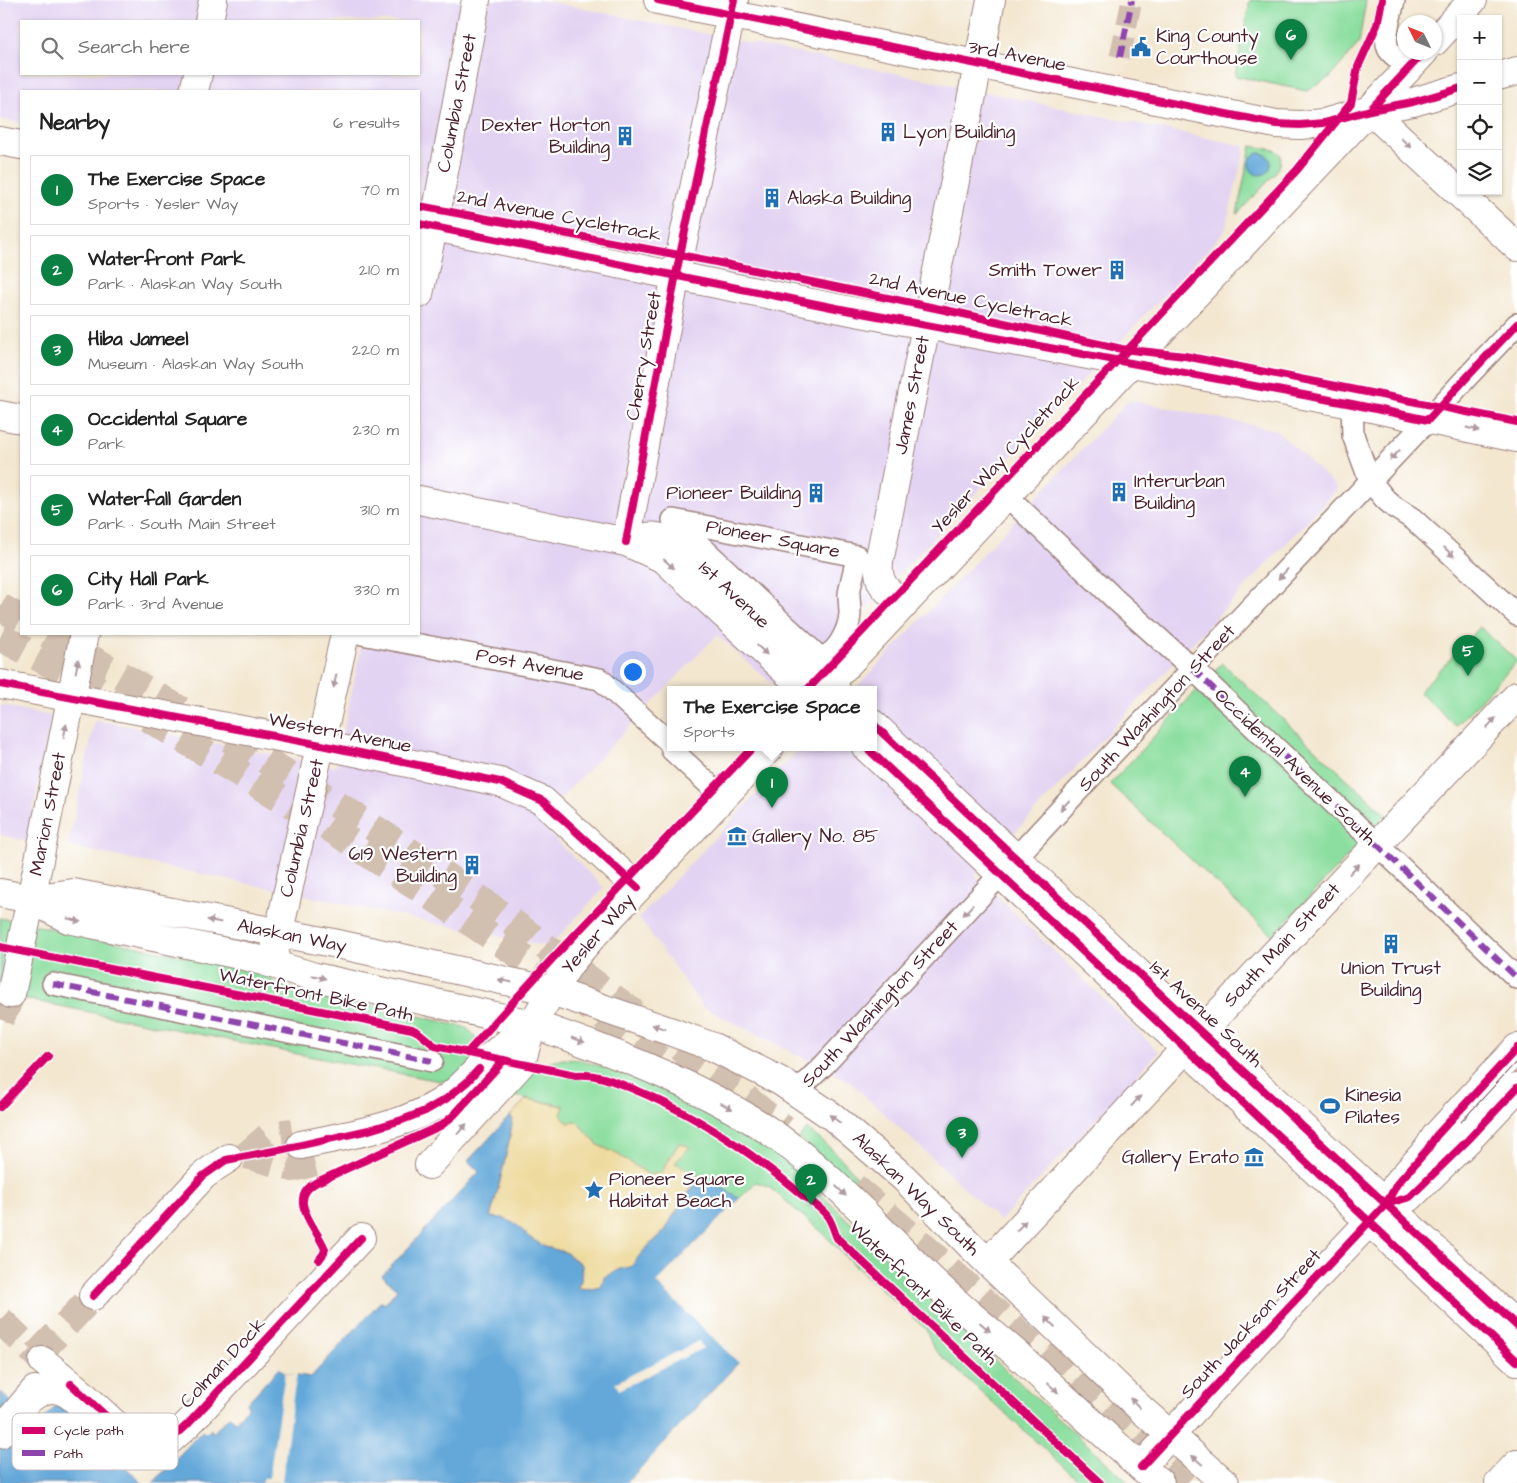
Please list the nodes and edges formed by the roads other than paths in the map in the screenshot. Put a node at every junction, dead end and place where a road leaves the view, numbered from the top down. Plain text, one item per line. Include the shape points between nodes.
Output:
1 (213, 0) edge
2 (476, 0) edge
3 (658, 0) edge
4 (991, 0) edge
5 (1394, 0) edge
6 (1473, 0) edge
7 (732, 7) edge
8 (209, 20) edge
9 (1442, 33) edge
10 (1397, 55) edge
11 (1417, 60) edge
12 (978, 65) junction
13 (1517, 71) edge
14 (198, 75) edge
15 (1502, 75) edge
16 (1457, 89) edge
17 (194, 90) edge
18 (1370, 110) junction
19 (0, 141) edge
20 (20, 145) edge
21 (426, 225) edge
22 (1517, 247) edge
23 (676, 274) junction
24 (420, 284) edge
25 (926, 324) junction
26 (1517, 324) edge
27 (1131, 363) junction
28 (1352, 404) junction
29 (0, 415) edge
30 (20, 419) edge
31 (1428, 420) junction
32 (1517, 438) edge
33 (1370, 481) junction
34 (1007, 496) junction
35 (420, 500) edge
36 (673, 520) joint
37 (626, 542) junction
38 (904, 605) junction
39 (1517, 615) edge
40 (84, 635) edge
41 (345, 635) edge
42 (367, 635) edge
43 (1193, 669) junction
44 (0, 684) edge
45 (821, 686) edge
46 (825, 686) edge
47 (1517, 696) edge
48 (71, 698) junction
49 (877, 728) edge
50 (667, 740) edge
51 (321, 745) junction
52 (673, 751) edge
53 (766, 751) edge
54 (871, 751) edge
55 (726, 794) junction
56 (1377, 845) junction
57 (1008, 866) junction
58 (638, 888) junction
59 (0, 893) edge
60 (31, 899) junction
61 (279, 933) junction
62 (272, 963) junction
63 (1517, 978) edge
64 (53, 984) dead end
65 (552, 991) junction
66 (11, 994) tunnel mouth
67 (532, 1024) junction
68 (1193, 1040) junction
69 (1517, 1048) edge
70 (432, 1061) dead end
71 (1517, 1088) edge
72 (796, 1092) junction
73 (304, 1146) tunnel mouth
74 (229, 1158) dead end
75 (429, 1165) dead end
76 (1378, 1212) junction
77 (361, 1238) dead end
78 (988, 1262) junction
79 (93, 1296) tunnel mouth
80 (1517, 1326) edge
81 (1517, 1361) edge
82 (24, 1402) junction
83 (16, 1413) edge
84 (89, 1413) edge
85 (103, 1413) edge
86 (12, 1418) edge
87 (0, 1434) edge
88 (178, 1434) edge
89 (1170, 1436) junction
90 (1517, 1464) edge
91 (1151, 1475) edge
92 (1225, 1483) edge
93 (1499, 1483) edge

1 - 8 main road
2 - 21 main road, Columbia Street
3 - 7 main road, 3rd Avenue
4 - 12 main road, James Street
5 - 10 street via 1385,37 1388,48
6 - 9 main road
7 - 12 main road, 3rd Avenue
7 - 23 main road, Cherry Street
11 - 18 main road
12 - 18 main road, 3rd Avenue via 1276,124 1324,123
12 - 25 main road, James Street
13 - 15 main road
14 - 17 main road
16 - 18 main road, 3rd Avenue
18 -> 22 main road
18 - 27 main road
19 - 20 main road
21 - 23 main road
21 - 24 main road, Columbia Street
23 - 25 main road
23 - 37 main road, Cherry Street
25 - 27 main road
25 - 38 main road, James Street via 878,572 880,582
26 - 31 street, South Washington Street
27 - 28 main road
27 - 34 main road
28 - 31 main road
28 - 33 street via 1353,435
29 - 30 main road
31 -> 32 main road
31 -> 33 street, South Washington Street
33 -> 39 street via 1385,499 1413,519
33 -> 43 street, South Washington Street
34 - 38 main road
34 - 43 street, Occidental Avenue South
35 - 37 main road, 1st Avenue
36 - 36 street, Pioneer Square via 818,656 831,653 838,645 848,624 857,556
37 - 45 main road, 1st Avenue via 664,559
38 - 46 main road
48 -> 40 main road, Marion Street
41 -> 51 main road, Columbia Street
42 - 50 street, Post Avenue via 600,679
43 - 56 street, Occidental Avenue South
43 -> 57 street, South Washington Street
44 - 48 main road, Western Avenue
56 -> 47 main road, South Main Street
48 - 51 main road, Western Avenue
60 -> 48 main road, Marion Street
49 - 57 main road, 1st Avenue South
51 - 58 main road, Western Avenue via 500,782 526,792 561,815
51 - 61 main road, Columbia Street
52 - 55 street, Post Avenue via 714,789
53 - 55 main road, Yesler Way
54 - 57 main road, 1st Avenue South
55 - 58 main road, Yesler Way
56 - 63 street, Occidental Avenue South
68 -> 56 main road, South Main Street
57 - 68 main road, 1st Avenue South
57 -> 72 street, South Washington Street
58 - 65 main road, Yesler Way via 575,956
59 - 60 main road, Alaskan Way
61 -> 60 main road, Alaskan Way via 73,893
60 -> 62 main road, Alaskan Way via 68,919
60 - 66 main road, Marion Street
61 - 62 main road, Columbia Street
65 -> 61 main road, Alaskan Way
62 -> 67 main road, Alaskan Way via 315,977
64 - 70 street
65 - 67 main road
72 -> 65 main road, Alaskan Way South via 713,1047
67 - 73 main road via 489,1058 467,1082 426,1111 369,1130
75 -> 67 main road via 521,1064
67 -> 91 main road via 590,1044 675,1080 763,1127 812,1164 936,1284
68 - 76 main road, 1st Avenue South
78 -> 68 main road, South Main Street
69 - 76 main road, South Jackson Street via 1436,1136
71 - 76 main road via 1410,1197
78 -> 72 main road, Alaskan Way South via 904,1178 833,1117
74 - 79 main road via 203,1176
76 - 80 main road, 1st Avenue South
76 - 81 main road, 1st Avenue South
76 - 89 main road, South Jackson Street
77 - 88 main road, Colman Dock
89 -> 78 main road, Alaskan Way South
82 - 83 main road, Colman Dock
82 - 84 main road via 44,1389 55,1389 69,1394
82 - 85 main road, Colman Dock via 49,1366
86 - 87 main road, Colman Dock
89 - 91 main road, South Jackson Street
92 -> 89 main road, Alaskan Way South
90 - 93 main road

